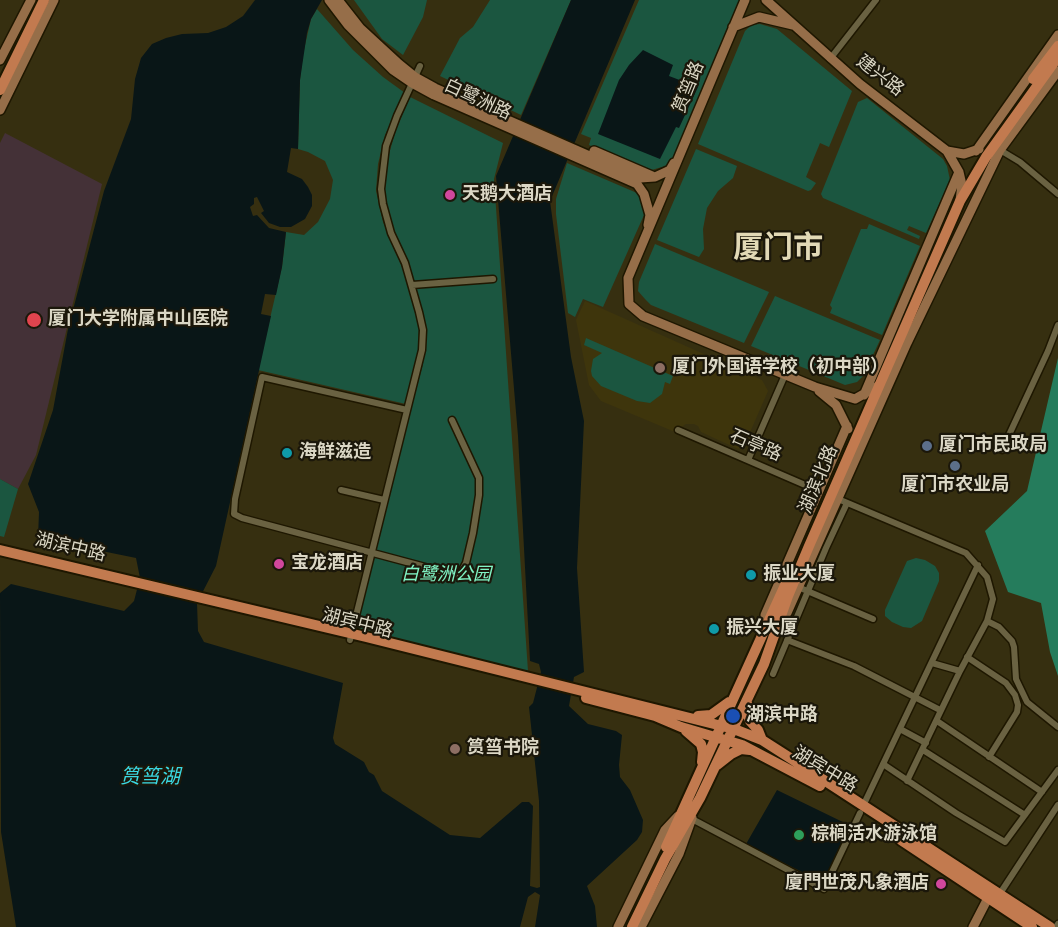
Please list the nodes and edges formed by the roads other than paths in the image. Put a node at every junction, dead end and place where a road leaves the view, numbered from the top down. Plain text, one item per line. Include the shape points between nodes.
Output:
1 (31, 0) edge
2 (38, 0) edge
3 (44, 0) edge
4 (54, 0) edge
5 (338, 0) edge
6 (344, 0) edge
7 (745, 0) edge
8 (766, 0) edge
9 (876, 0) edge
10 (326, 1) edge
11 (794, 25) junction
12 (732, 27) junction
13 (1058, 35) edge
14 (1058, 46) edge
15 (1058, 57) edge
16 (830, 58) junction
17 (0, 60) edge
18 (1058, 71) edge
19 (0, 75) edge
20 (415, 78) junction
21 (0, 90) edge
22 (0, 110) edge
23 (988, 144) joint
24 (682, 150) junction
25 (1000, 150) junction
26 (947, 151) junction
27 (976, 151) junction
28 (573, 152) junction
29 (959, 172) junction
30 (666, 189) joint
31 (1058, 194) edge
32 (960, 201) junction
33 (647, 233) junction
34 (493, 279) dead end
35 (412, 285) junction
36 (1058, 325) edge
37 (785, 375) junction
38 (878, 386) junction
39 (815, 387) junction
40 (864, 395) junction
41 (407, 410) junction
42 (452, 420) dead end
43 (678, 430) dead end
44 (848, 431) junction
45 (1002, 450) dead end
46 (748, 460) junction
47 (341, 490) dead end
48 (819, 491) junction
49 (384, 500) junction
50 (842, 501) junction
51 (0, 550) edge
52 (371, 552) junction
53 (0, 556) edge
54 (978, 565) junction
55 (132, 584) junction
56 (803, 589) junction
57 (873, 619) dead end
58 (987, 621) junction
59 (767, 626) junction
60 (351, 636) junction
61 (787, 640) junction
62 (967, 657) junction
63 (932, 663) junction
64 (764, 664) junction
65 (960, 671) junction
66 (773, 674) dead end
67 (576, 691) junction
68 (734, 698) junction
69 (915, 699) junction
70 (747, 700) junction
71 (940, 710) junction
72 (683, 716) junction
73 (937, 721) junction
74 (722, 726) junction
75 (681, 727) junction
76 (1058, 727) edge
77 (734, 729) junction
78 (900, 729) junction
79 (722, 739) junction
80 (762, 740) junction
81 (925, 746) junction
82 (753, 750) junction
83 (988, 757) junction
84 (883, 764) junction
85 (707, 769) junction
86 (1058, 770) edge
87 (907, 781) junction
88 (1042, 792) junction
89 (700, 798) junction
90 (1058, 805) edge
91 (861, 810) junction
92 (680, 814) junction
93 (1025, 815) junction
94 (692, 819) junction
95 (993, 897) junction
96 (618, 927) edge
97 (626, 927) edge
98 (632, 927) edge
99 (641, 927) edge
100 (973, 927) edge
101 (1032, 927) edge
102 (1050, 927) edge

1 - 17 main road
2 - 19 main road
3 - 21 main road
4 - 22 main road
5 - 20 main road, 白鹭洲路 via 360,28
6 - 20 main road, 白鹭洲路 via 379,44
7 - 12 main road, 筼筜路
8 - 11 main road, 建兴路
9 - 16 street
10 - 20 main road, 白鹭洲路 via 393,70
11 - 12 main road, 建兴路 via 759,16
11 - 16 main road, 建兴路
12 - 24 main road, 筼筜路
13 - 27 main road
14 - 23 main road
15 - 32 main road, 湖滨北路 via 986,157
16 - 26 main road, 建兴路
18 - 25 main road
20 - 28 main road, 白鹭洲路 via 434,95
20 - 35 street via 386,146 381,189 391,234
23 - 27 main road
24 - 28 main road, 白鹭洲路 via 670,170 640,178
24 - 30 main road, 筼筜路
25 - 31 street
25 - 50 main road via 912,333
26 - 27 main road
26 - 29 main road, 建兴路
28 - 33 main road, 白鹭洲路 via 637,184 650,215
29 - 32 main road, 建兴路
29 - 40 main road
30 - 33 main road, 白鹭洲路
32 - 38 main road, 湖滨北路
33 - 37 main road, 白鹭洲路 via 628,278 630,304 643,316
34 - 35 street
35 - 41 street via 423,330 420,362
36 - 45 street
37 - 39 main road, 白鹭洲路
37 - 46 street
38 - 40 main road
38 - 64 main road, 湖滨北路 via 792,586
39 - 40 main road, 白鹭洲路 via 855,399
39 - 44 main road, 白鹭洲路 via 836,405
41 - 49 street
41 - 52 street via 262,377 234,514
42 - 52 street via 479,478 474,533 459,576
43 - 46 street, 石亭路
44 - 48 main road
44 - 59 main road, 湖滨北路
46 - 48 street, 石亭路
47 - 49 street
48 - 59 main road via 765,615
49 - 52 street
50 - 54 street via 966,553
50 - 56 main road
51 - 55 main road, 湖滨中路
52 - 60 street
53 - 55 main road
54 - 58 street via 987,577 993,599
54 - 63 street
55 - 60 main road, 湖宾中路
56 - 57 street
56 - 61 street
56 - 64 main road
58 - 62 street
58 - 76 street via 1012,640 1016,680 1028,702
59 - 68 main road, 湖滨北路
60 - 67 main road, 湖宾中路
61 - 66 street
61 - 69 street via 854,666
62 - 65 street
62 - 83 street via 1006,683 1018,705
63 - 65 street
63 - 69 street
64 - 70 main road, 湖滨北路
65 - 71 street
67 - 72 main road
67 - 75 main road, 湖宾中路
68 - 72 main road via 711,715
68 - 74 main road, 湖滨北路
69 - 71 street
69 - 78 street
70 - 77 main road, 湖滨北路
70 - 80 main road via 747,713
71 - 73 street
72 - 74 main road
73 - 81 street
73 - 83 street
74 - 77 main road
74 - 79 main road, 湖滨北路
75 - 79 main road, 湖宾中路
75 - 85 main road via 701,744
77 - 79 main road, 湖滨北路
77 - 80 main road
78 - 81 street
78 - 84 street
79 - 82 main road, 湖宾中路
79 - 85 main road, 湖滨北路
80 - 91 main road
81 - 87 street
81 - 93 street
82 - 85 main road via 741,749
82 - 91 main road, 湖宾中路
83 - 88 street
84 - 87 street
84 - 91 street
85 - 89 main road, 湖滨北路
85 - 92 main road, 湖滨北路
86 - 88 street
87 - 93 street via 1005,842
88 - 93 street
89 - 94 main road
89 - 98 main road, 湖滨北路
90 - 95 street
91 - 94 street via 824,889
91 - 95 main road
92 - 96 main road via 665,830
92 - 97 main road, 湖滨北路
94 - 99 main road via 679,854
95 - 100 main road
95 - 101 main road
95 - 102 main road

